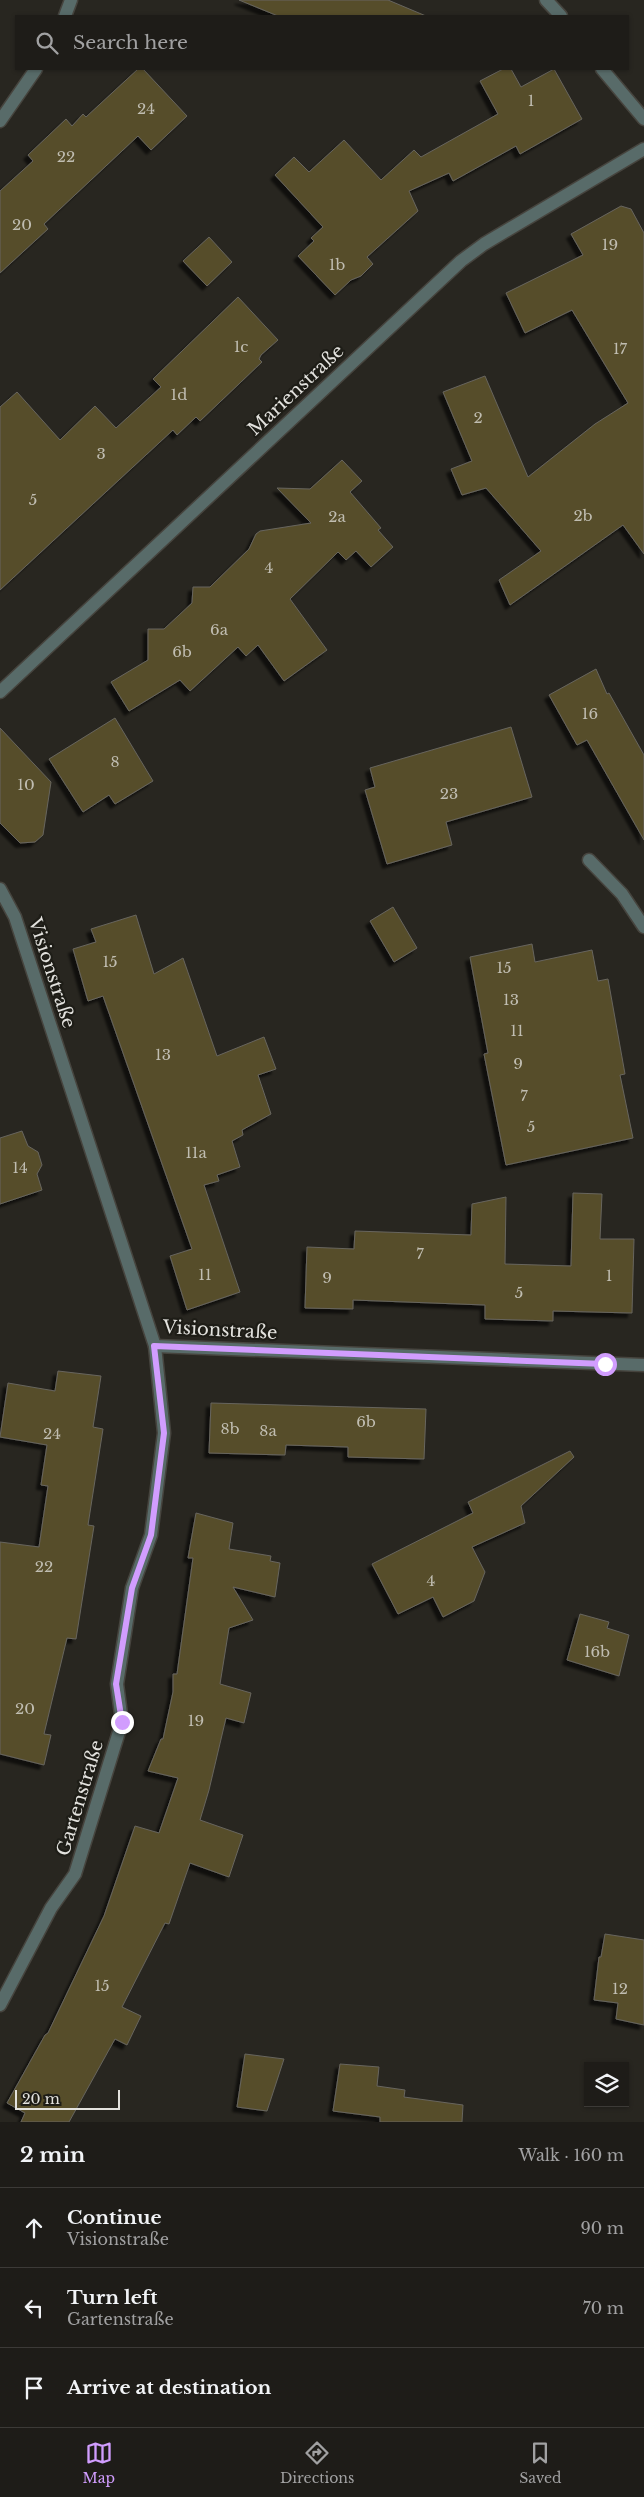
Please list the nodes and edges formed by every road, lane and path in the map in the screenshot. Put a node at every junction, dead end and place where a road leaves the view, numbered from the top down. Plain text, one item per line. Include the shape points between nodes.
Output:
1 (71, 0) edge
2 (546, 0) edge
3 (65, 15) edge
4 (560, 15) edge
5 (35, 70) edge
6 (603, 70) edge
7 (644, 119) edge
8 (0, 121) edge
9 (644, 149) edge
10 (0, 692) edge
11 (589, 860) dead end
12 (0, 890) edge
13 (644, 927) edge
14 (154, 1346) junction
15 (644, 1365) edge
16 (0, 2005) edge

1 - 3 street
2 - 4 street
5 - 8 street
6 - 7 street
9 - 10 street, Marienstraße via 461,261
11 - 13 street via 622,894
12 - 14 street, Visionstraße via 15,917
14 - 15 street, Visionstraße
14 - 16 street, Gartenstraße via 164,1433 151,1535 132,1588 116,1684 122,1722 75,1874 50,1908

